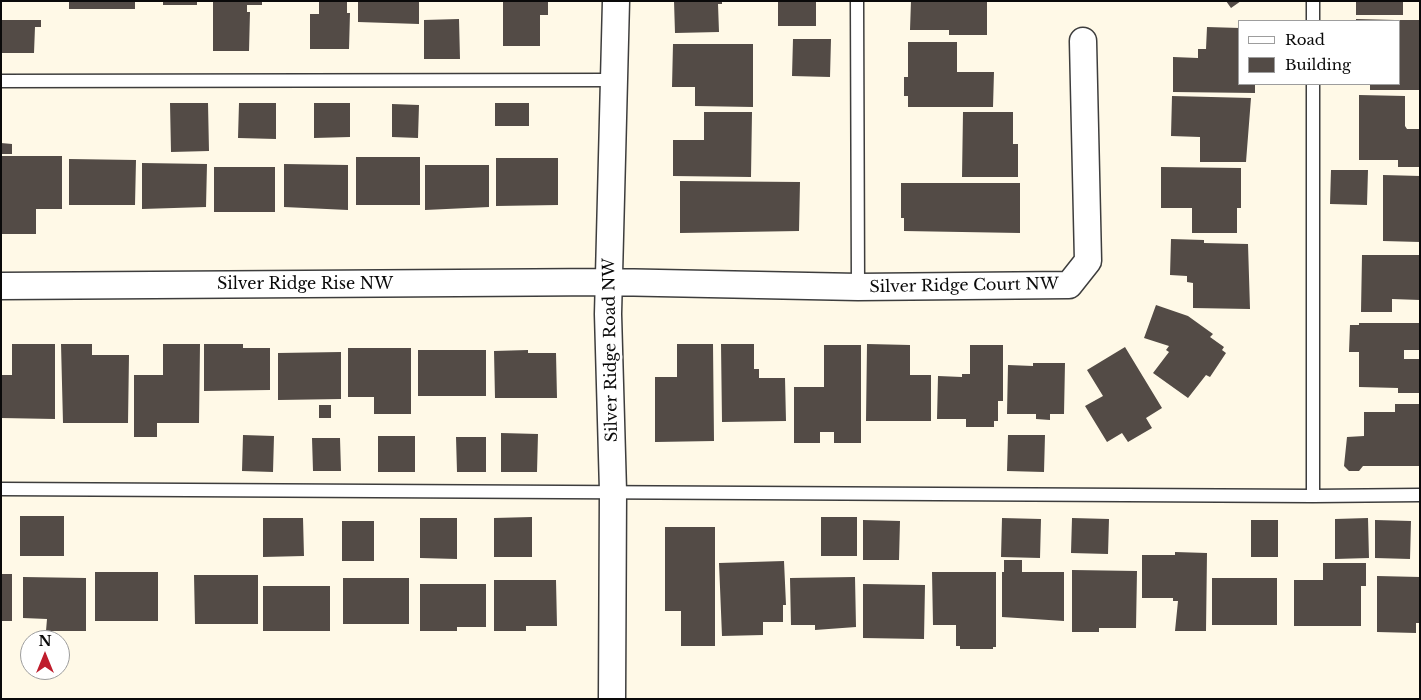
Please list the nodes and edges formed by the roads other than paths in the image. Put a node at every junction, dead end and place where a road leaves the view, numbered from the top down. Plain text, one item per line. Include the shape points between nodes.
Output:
1 (616, 1) edge
2 (857, 1) edge
3 (1313, 1) edge
4 (1313, 20) edge
5 (1082, 41) dead end
6 (615, 80) junction
7 (1, 81) edge
8 (1313, 85) edge
9 (609, 282) junction
10 (1, 286) edge
11 (858, 287) junction
12 (1, 490) edge
13 (613, 491) junction
14 (1420, 495) edge
15 (1313, 496) junction
16 (612, 699) edge

1 - 6 street, Silver Ridge Road NW
2 - 11 lane
3 - 4 lane
5 - 11 street, Silver Ridge Court NW via 1088,261 1069,285
6 - 7 lane
6 - 9 street, Silver Ridge Road NW
8 - 15 lane
9 - 10 street, Silver Ridge Rise NW
9 - 11 street, Silver Ridge Court NW
9 - 13 street, Silver Ridge Road NW
12 - 13 lane
13 - 15 lane
13 - 16 street, Silver Ridge Road NW
14 - 15 lane

